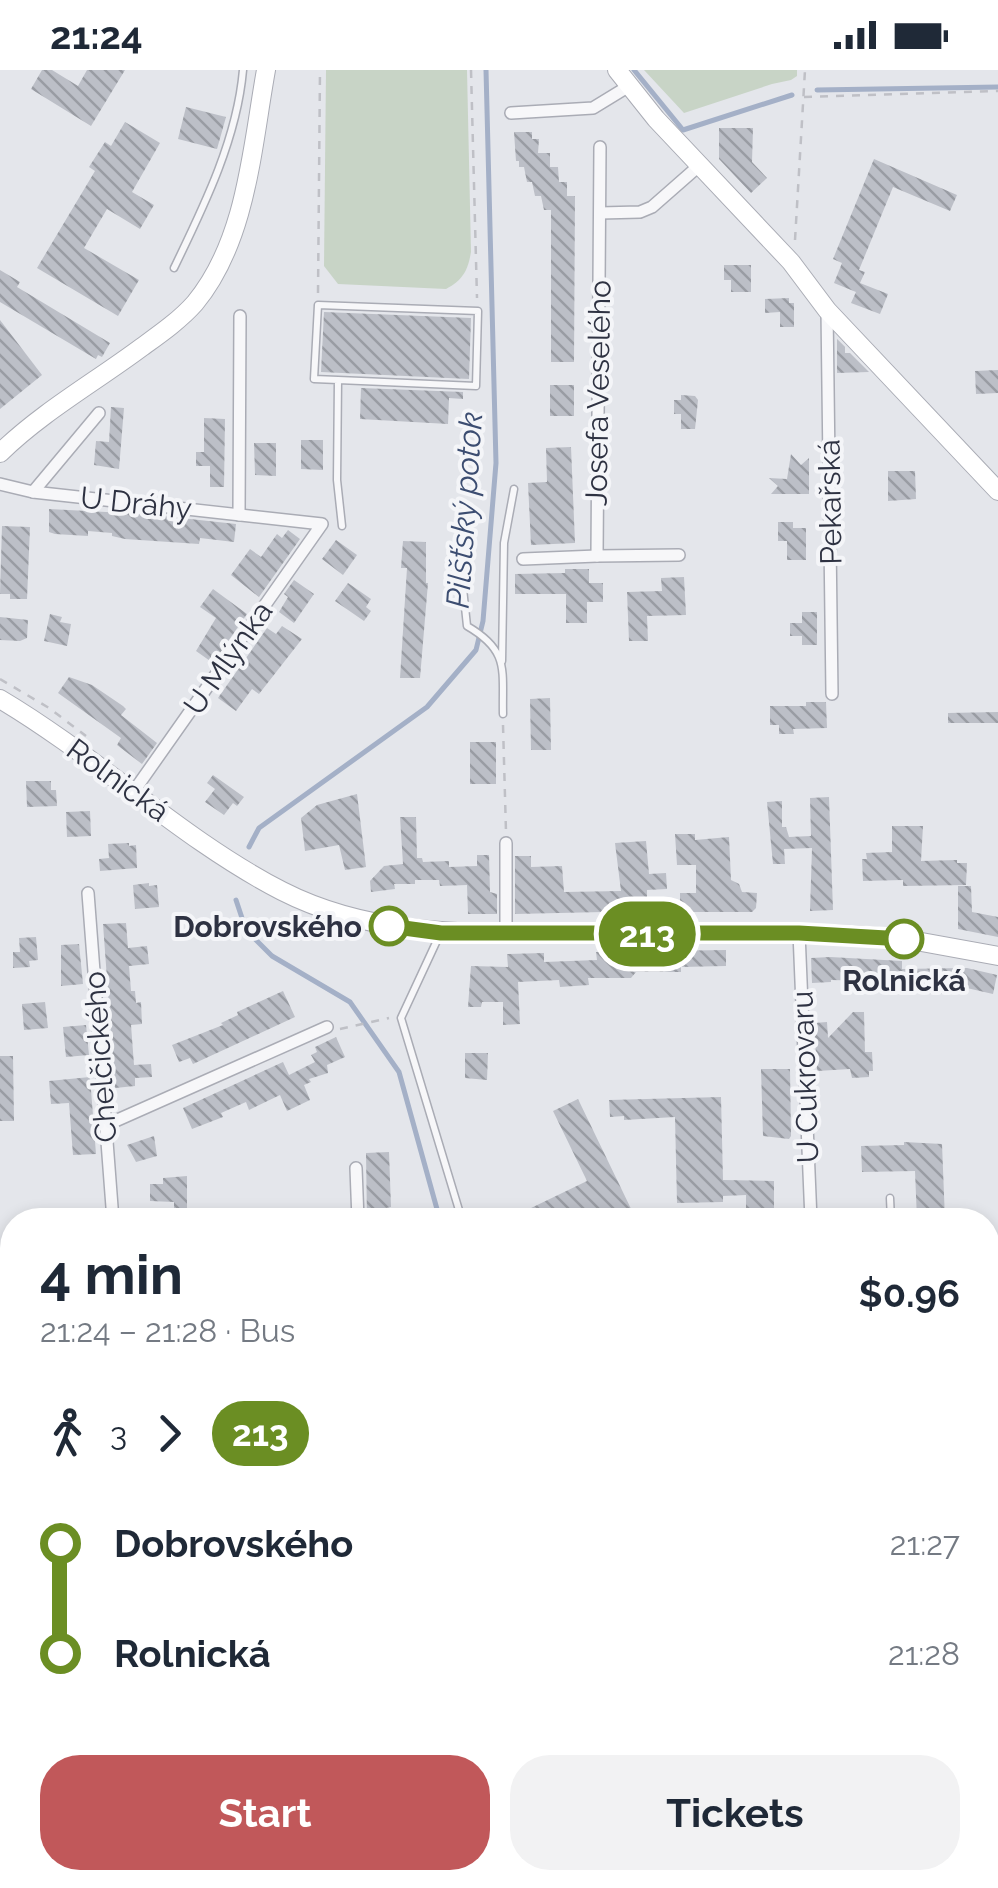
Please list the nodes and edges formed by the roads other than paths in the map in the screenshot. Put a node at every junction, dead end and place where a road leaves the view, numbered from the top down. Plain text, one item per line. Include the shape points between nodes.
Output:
1 (243, 70) edge
2 (266, 70) edge
3 (617, 70) edge
4 (630, 86) junction
5 (511, 113) dead end
6 (600, 147) dead end
7 (701, 164) junction
8 (600, 213) junction
9 (174, 268) dead end
10 (828, 310) junction
11 (240, 316) dead end
12 (338, 380) junction
13 (99, 413) dead end
14 (0, 453) edge
15 (0, 484) edge
16 (514, 489) dead end
17 (998, 491) edge
18 (33, 492) junction
19 (239, 515) junction
20 (322, 524) joint
21 (342, 526) dead end
22 (458, 540) dead end
23 (679, 555) dead end
24 (596, 556) junction
25 (523, 559) dead end
26 (502, 662) junction
27 (832, 694) dead end
28 (0, 700) edge
29 (502, 714) road end
30 (134, 791) junction
31 (506, 843) road end
32 (88, 893) dead end
33 (441, 933) junction
34 (506, 933) junction
35 (799, 933) junction
36 (998, 956) edge
37 (326, 1027) dead end
38 (104, 1126) junction
39 (356, 1168) dead end
40 (890, 1198) dead end
41 (112, 1208) edge
42 (358, 1208) edge
43 (458, 1208) edge
44 (810, 1208) edge
45 (890, 1208) edge

1 - 9 lane via 219,164
2 - 14 street via 242,204 219,266 195,302
3 - 4 street
4 - 5 street via 594,108
4 - 7 street
6 - 8 street, Josefa Veselého
7 - 8 street via 640,212
7 - 10 street
8 - 24 street, Josefa Veselého
10 - 17 street
10 - 27 street, Pekařská
11 - 19 street
12 - 12 lane via 476,386 478,311 318,305 314,378
12 - 21 lane
13 - 18 street, U Dráhy
15 - 18 street, U Dráhy
16 - 26 lane via 504,543
18 - 19 street, U Dráhy
19 - 20 street, U Dráhy
20 - 30 street, U Mlýnka
22 - 26 lane via 467,626 489,639
23 - 24 street
24 - 25 street
26 - 29 lane
28 - 30 street, Rolnická
30 - 33 street, Rolnická via 282,891 354,918
31 - 34 street
32 - 38 street, Chelčického
33 - 34 street, Rolnická
33 - 43 lane via 401,1018
34 - 35 street, Rolnická
35 - 36 street, Rolnická via 904,939
35 - 44 street, U Cukrovaru
37 - 38 street
38 - 41 street, Chelčického
39 - 42 street
40 - 45 lane

